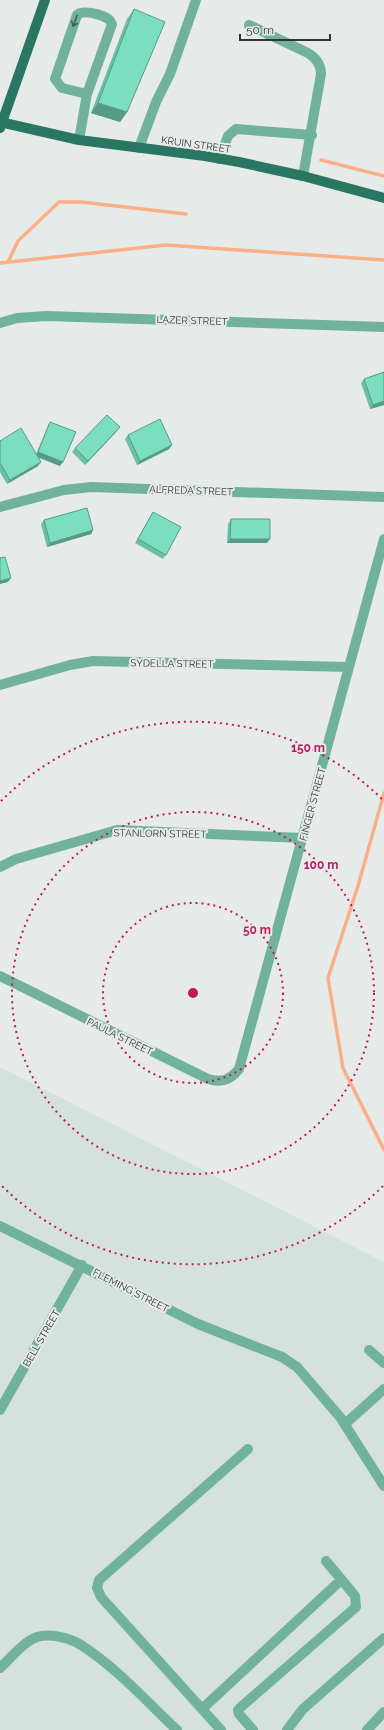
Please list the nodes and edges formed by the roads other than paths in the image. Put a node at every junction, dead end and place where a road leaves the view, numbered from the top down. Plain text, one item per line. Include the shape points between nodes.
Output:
1 (45, 0) edge
2 (196, 0) edge
3 (250, 25) dead end
4 (87, 94) junction
5 (1, 125) edge
6 (312, 135) junction
7 (79, 140) junction
8 (139, 148) junction
9 (219, 159) junction
10 (303, 176) junction
11 (384, 198) edge
12 (0, 323) edge
13 (384, 327) edge
14 (384, 497) edge
15 (0, 507) edge
16 (384, 539) edge
17 (348, 667) junction
18 (0, 685) edge
19 (303, 838) junction
20 (0, 868) edge
21 (0, 976) edge
22 (239, 1069) joint
23 (0, 1226) edge
24 (82, 1265) junction
25 (369, 1350) dead end
26 (384, 1363) edge
27 (384, 1389) edge
28 (0, 1410) edge
29 (345, 1424) junction
30 (248, 1449) dead end
31 (384, 1486) edge
32 (326, 1561) dead end
33 (341, 1580) junction
34 (384, 1638) edge
35 (0, 1668) edge
36 (202, 1709) junction
37 (384, 1712) edge
38 (176, 1730) edge
39 (221, 1730) edge
40 (252, 1730) edge
41 (287, 1730) edge
42 (367, 1730) edge

1 - 5 main road
2 - 8 street via 170,74 156,102
3 - 6 street via 308,53 320,66
4 -> 4 street via 112,24 108,18 83,12 78,15 55,79 62,88
4 - 7 street
5 - 7 main road, KRUIN STREET
6 - 9 street via 236,129 228,136
6 - 10 street
7 - 8 main road, KRUIN STREET
8 - 9 main road, KRUIN STREET
9 - 10 main road, KRUIN STREET
10 - 11 main road, KRUIN STREET
12 - 13 street, LAZER STREET via 17,318 46,316
14 - 15 street, ALFREDA STREET via 91,487 64,490
16 - 17 street, FINGER STREET
17 - 18 street, SYDELLA STREET via 93,661
17 - 19 street, FINGER STREET
19 - 20 street, STANLORN STREET via 117,830 16,859
19 - 22 street, FINGER STREET
21 - 22 street, PAULA STREET via 208,1079 225,1081
23 - 24 street, FLEMING STREET
24 - 28 street, BELL STREET
24 - 29 street, FLEMING STREET via 198,1324 282,1357 297,1367
25 - 26 street
27 - 29 street
29 - 31 street, FLEMING STREET
30 - 36 street via 99,1580 97,1588 101,1597
32 - 33 street
33 - 36 street
33 - 40 street via 355,1596 356,1607 238,1710 238,1714
34 - 41 street via 303,1708
35 - 38 street via 36,1638 65,1638 80,1644 113,1669
36 - 39 street
37 - 42 street

